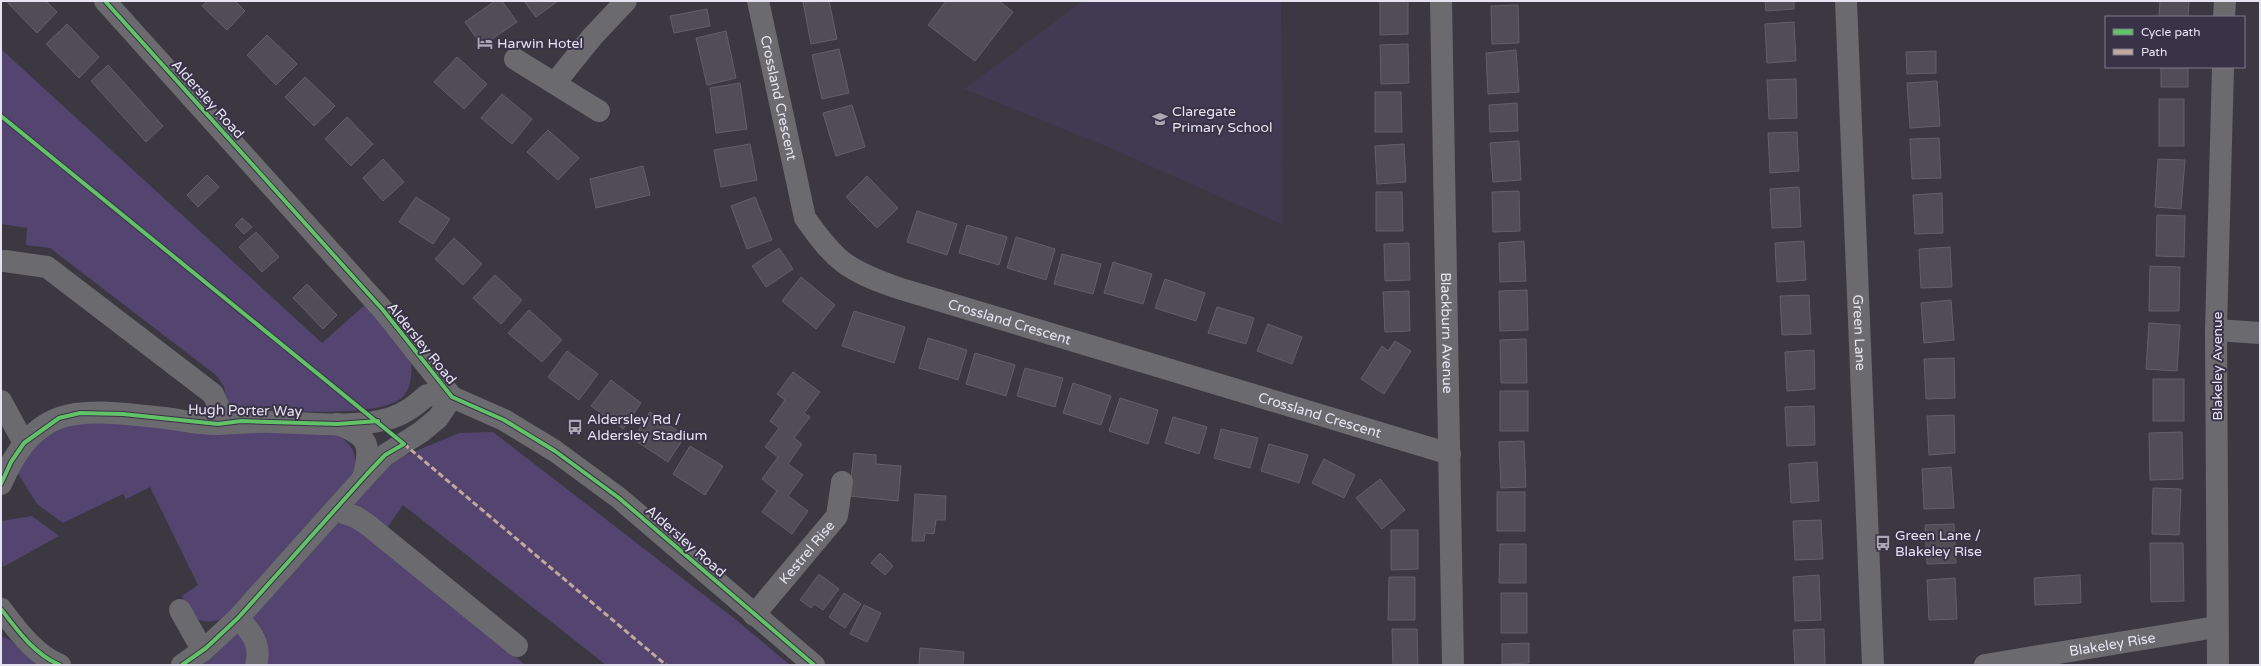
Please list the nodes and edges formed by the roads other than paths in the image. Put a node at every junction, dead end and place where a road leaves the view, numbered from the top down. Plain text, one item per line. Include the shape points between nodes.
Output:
1 (105, 1) edge
2 (626, 1) edge
3 (758, 1) edge
4 (1442, 1) edge
5 (1846, 1) edge
6 (2225, 1) edge
7 (2224, 16) edge
8 (515, 58) dead end
9 (2223, 68) edge
10 (555, 83) junction
11 (599, 111) dead end
12 (6, 261) dead end
13 (2216, 330) junction
14 (2260, 333) edge
15 (452, 397) junction
16 (1, 402) edge
17 (218, 424) junction
18 (337, 424) junction
19 (24, 443) junction
20 (1450, 454) junction
21 (363, 478) junction
22 (842, 482) dead end
23 (1, 484) edge
24 (336, 510) junction
25 (1, 610) edge
26 (180, 610) dead end
27 (754, 614) junction
28 (238, 618) junction
29 (2216, 627) junction
30 (517, 646) dead end
31 (203, 651) junction
32 (60, 665) edge
33 (182, 665) edge
34 (256, 665) edge
35 (814, 665) edge
36 (1454, 665) edge
37 (1873, 665) edge
38 (1985, 665) edge
39 (2218, 665) edge

1 - 15 street, Aldersley Road via 383,310
2 - 10 street via 592,37
3 - 20 street, Crossland Crescent via 805,218 825,246 844,265 862,276 898,288
4 - 20 street, Blackburn Avenue
5 - 37 street, Green Lane
6 - 7 street
8 - 10 street
9 - 13 street, Blakeley Avenue
10 - 11 street
12 - 17 street via 46,266 139,336 213,394 218,405
13 - 14 street
13 - 29 street, Blakeley Avenue
15 - 18 street, Hugh Porter Way via 427,395 409,411 392,418
15 - 21 street via 438,418 386,455
15 - 27 street, Aldersley Road via 504,420 554,451 619,498
16 - 19 street
17 - 18 street, Hugh Porter Way via 241,421
17 - 19 street, Hugh Porter Way via 123,414 80,414 59,418
18 - 21 street via 356,431 363,438 368,461
19 - 23 street, Hugh Porter Way via 11,462
20 - 36 street, Blackburn Avenue
21 - 24 street
22 - 27 street, Kestrel Rise via 837,516
24 - 28 street
24 - 30 street via 356,517 368,525
25 - 32 street via 25,639 52,662
26 - 31 street
27 - 35 street, Aldersley Road
28 - 31 street
28 - 34 street via 251,631 256,642
29 - 38 street, Blakeley Rise
29 - 39 street, Blakeley Avenue
31 - 33 street

